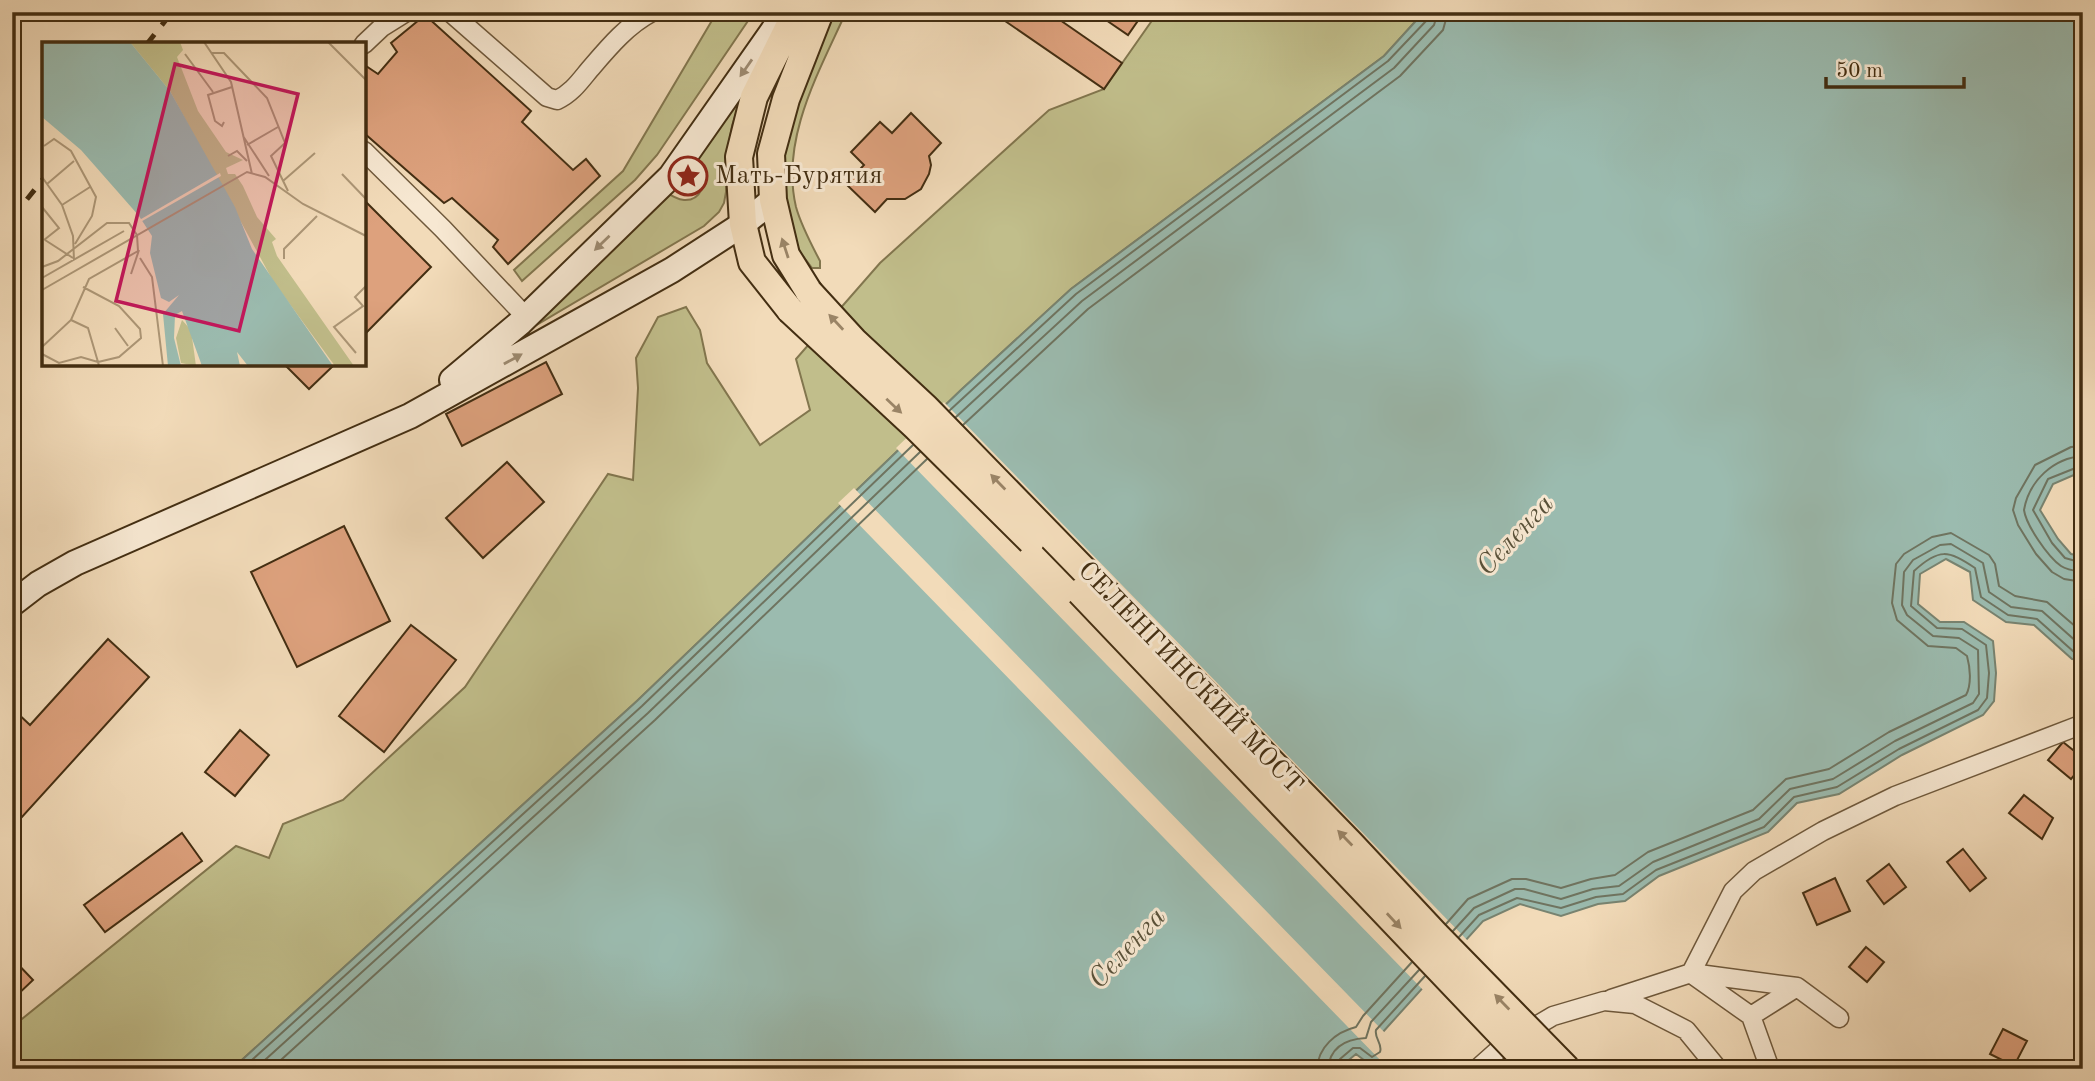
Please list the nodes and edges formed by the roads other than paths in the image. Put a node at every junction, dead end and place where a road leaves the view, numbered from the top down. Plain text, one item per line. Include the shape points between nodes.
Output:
1 (406, 12) edge
2 (450, 12) edge
3 (652, 12) edge
4 (786, 12) edge
5 (796, 12) edge
6 (820, 12) edge
7 (366, 42) edge
8 (366, 153) edge
9 (773, 200) junction
10 (743, 224) junction
11 (716, 242) junction
12 (752, 262) junction
13 (800, 301) junction
14 (526, 317) junction
15 (410, 416) junction
16 (12, 604) edge
17 (2083, 724) edge
18 (1690, 973) junction
19 (1797, 987) junction
20 (1604, 1001) junction
21 (1751, 1016) junction
22 (1839, 1018) dead end
23 (1477, 1069) edge
24 (1534, 1069) edge
25 (1567, 1069) edge
26 (1718, 1069) edge
27 (1770, 1069) edge

1 - 7 street
2 - 3 street via 547,97 557,100 568,95 611,45
4 -> 14 street via 671,176
5 - 10 main road via 754,97 739,157
6 - 9 main road via 786,99 771,154
8 - 14 street
9 - 10 street
13 -> 9 main road
10 - 11 street
10 - 12 main road
11 - 12 street via 733,247
15 -> 11 street
12 - 13 main road
13 -> 24 main road, СЕЛЕНГИНСКИЙ МОСТ, bridge
25 -> 13 main road, СЕЛЕНГИНСКИЙ МОСТ, bridge via 954,436 854,341
14 - 15 street
15 - 16 street via 75,563
17 - 18 street via 1895,796 1754,871 1733,891
18 - 19 street
18 - 20 street
18 - 21 street
19 - 21 street
19 - 22 street
20 - 23 street via 1553,1016 1504,1045
20 - 26 street via 1635,1004 1686,1030
21 - 27 street

